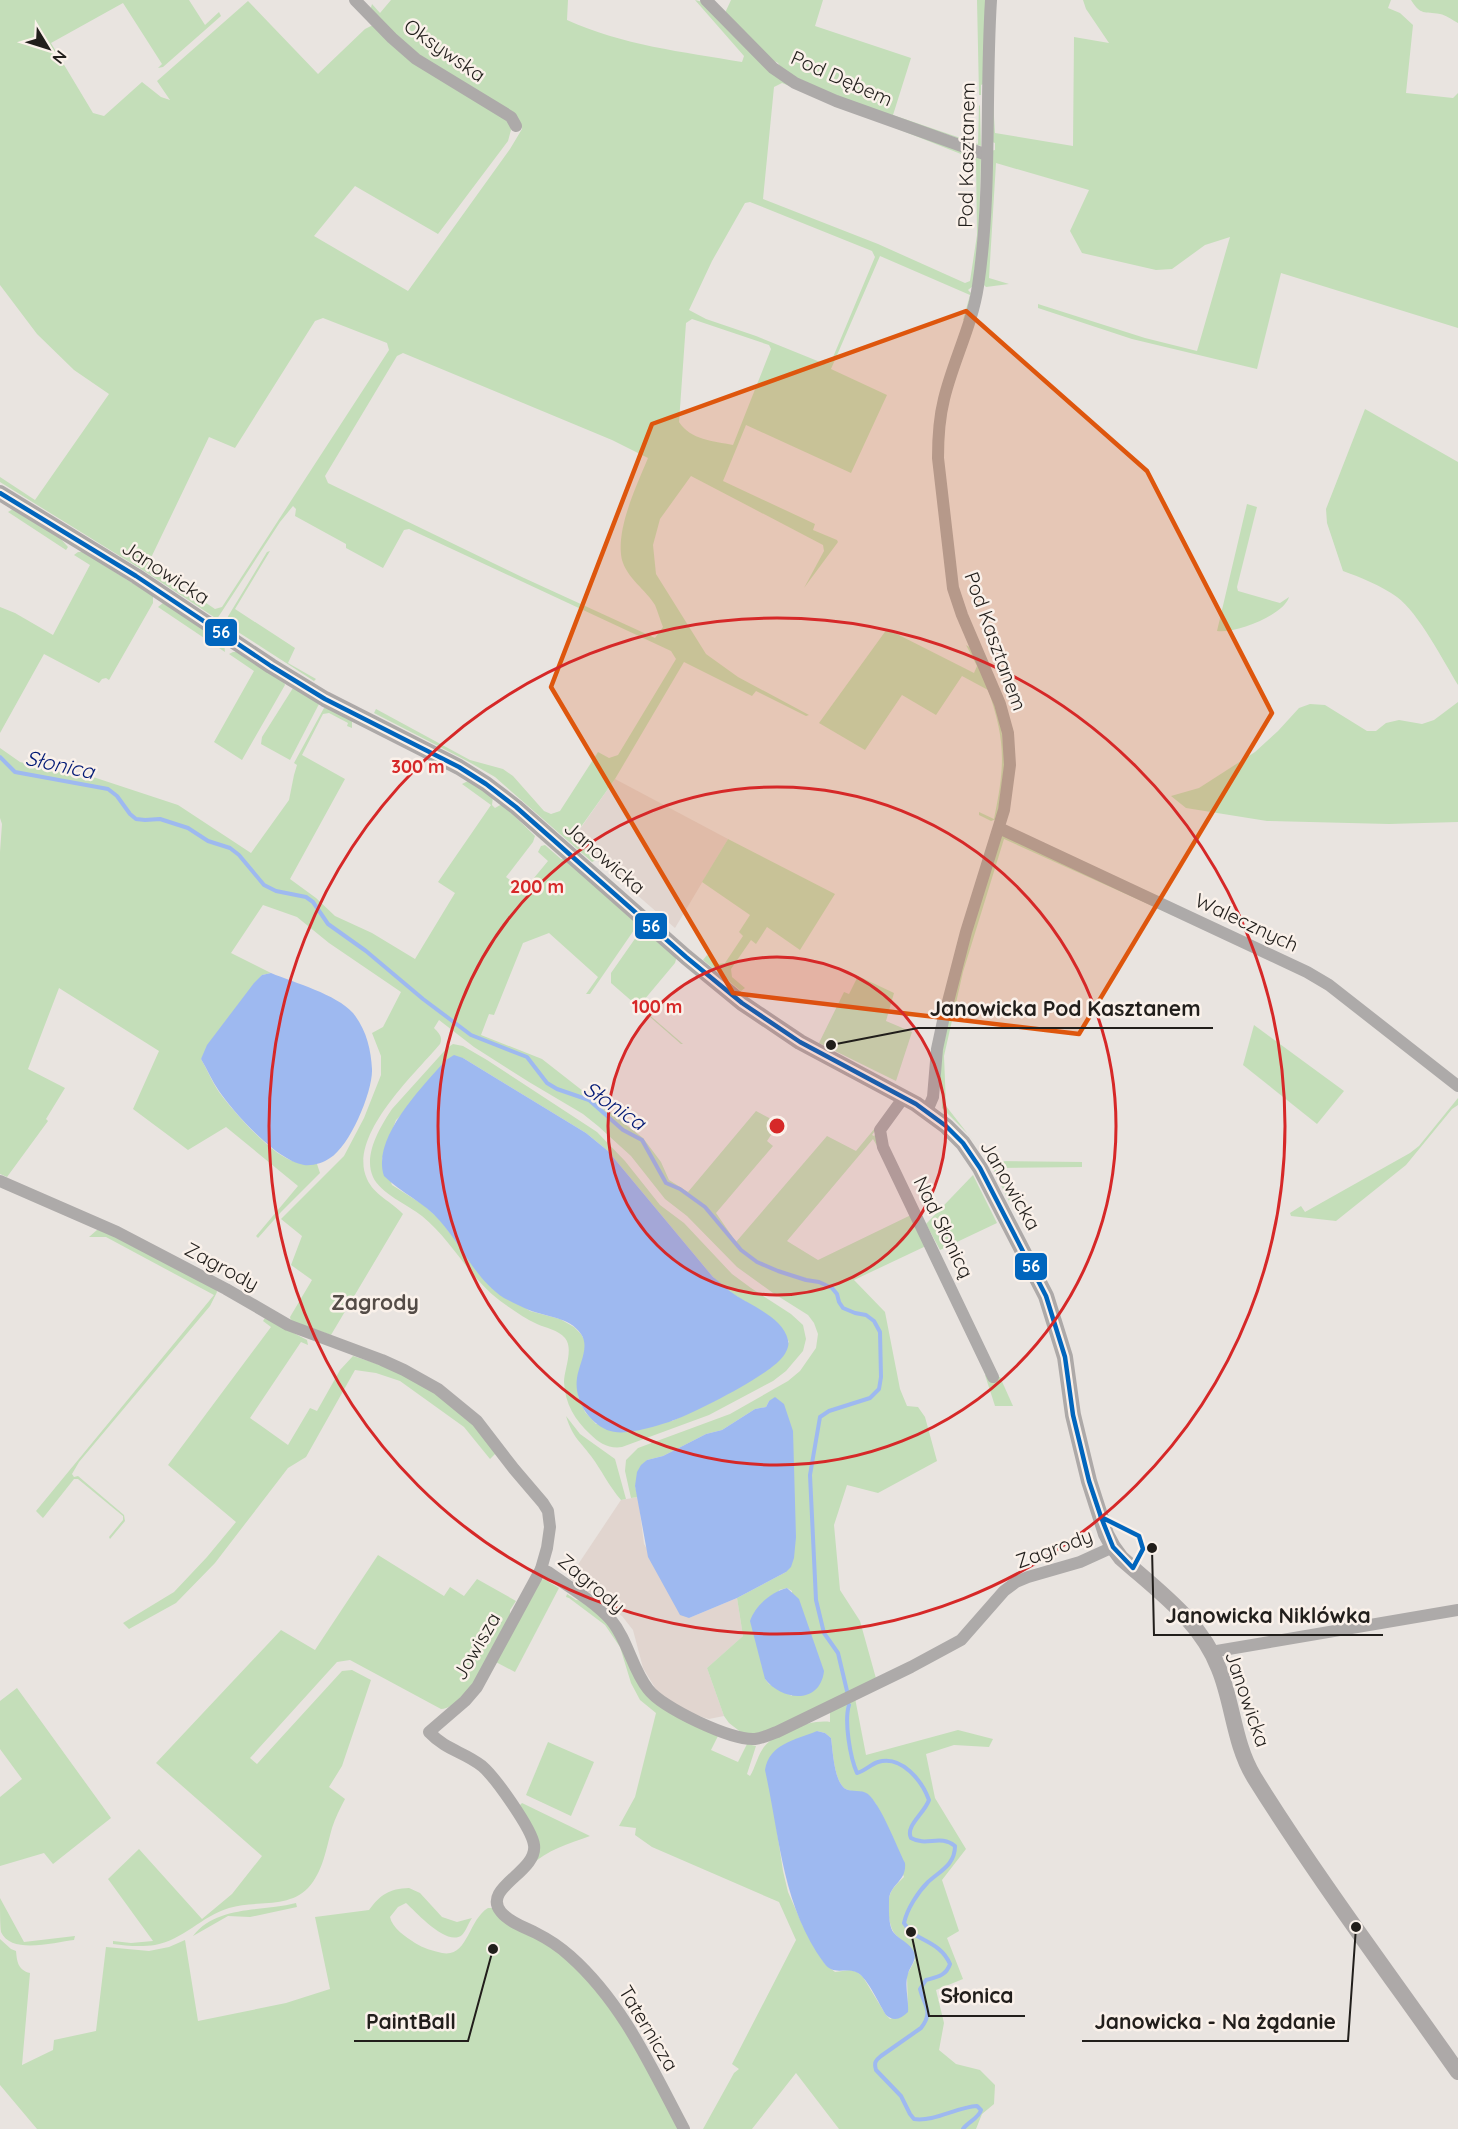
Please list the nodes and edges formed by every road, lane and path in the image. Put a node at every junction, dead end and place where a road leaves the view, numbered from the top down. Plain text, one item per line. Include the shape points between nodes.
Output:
1 (355, 0) edge
2 (706, 0) edge
3 (991, 0) edge
4 (516, 126) dead end
5 (987, 155) junction
6 (0, 493) edge
7 (999, 828) junction
8 (1458, 1086) edge
9 (904, 1097) junction
10 (927, 1111) junction
11 (0, 1181) edge
12 (993, 1377) dead end
13 (1113, 1547) junction
14 (541, 1569) junction
15 (1458, 1610) edge
16 (1211, 1652) junction
17 (429, 1731) joint
18 (1458, 2072) edge
19 (684, 2129) edge

1 - 4 street, Oksywska via 410,54 511,117
2 - 5 street, Pod Dębem via 773,68 795,83
3 - 5 street, Pod Kasztanem
5 - 7 street, Pod Kasztanem via 978,288 944,399 938,458 953,588 998,697 1008,733 1009,782
6 - 9 street, Janowicka via 136,576 278,671 486,784 742,1003 800,1042
7 - 8 street, Walecznych via 1307,972
7 - 10 street, Pod Kasztanem via 966,932 941,1030 933,1097
9 - 10 street, Janowicka
9 - 12 street, Nad Słonicą via 880,1130 883,1147
10 - 13 street, Janowicka via 972,1155 1046,1296 1065,1357 1073,1415 1089,1481
11 - 14 street, Zagrody via 117,1232 288,1325 404,1370 438,1389 477,1421 548,1511 550,1527
13 - 14 street, Zagrody via 1016,1582 961,1640 756,1739 703,1724 652,1694 609,1618
13 - 16 street, Janowicka via 1185,1615
14 - 17 street, Jowisza via 477,1687
15 - 16 street
16 - 18 street, Janowicka via 1220,1669 1239,1742 1252,1774
17 - 19 street, Taternicza via 440,1743 475,1761 488,1773 532,1838 532,1860 499,1893 499,1910 569,1955 604,1990 635,2037

